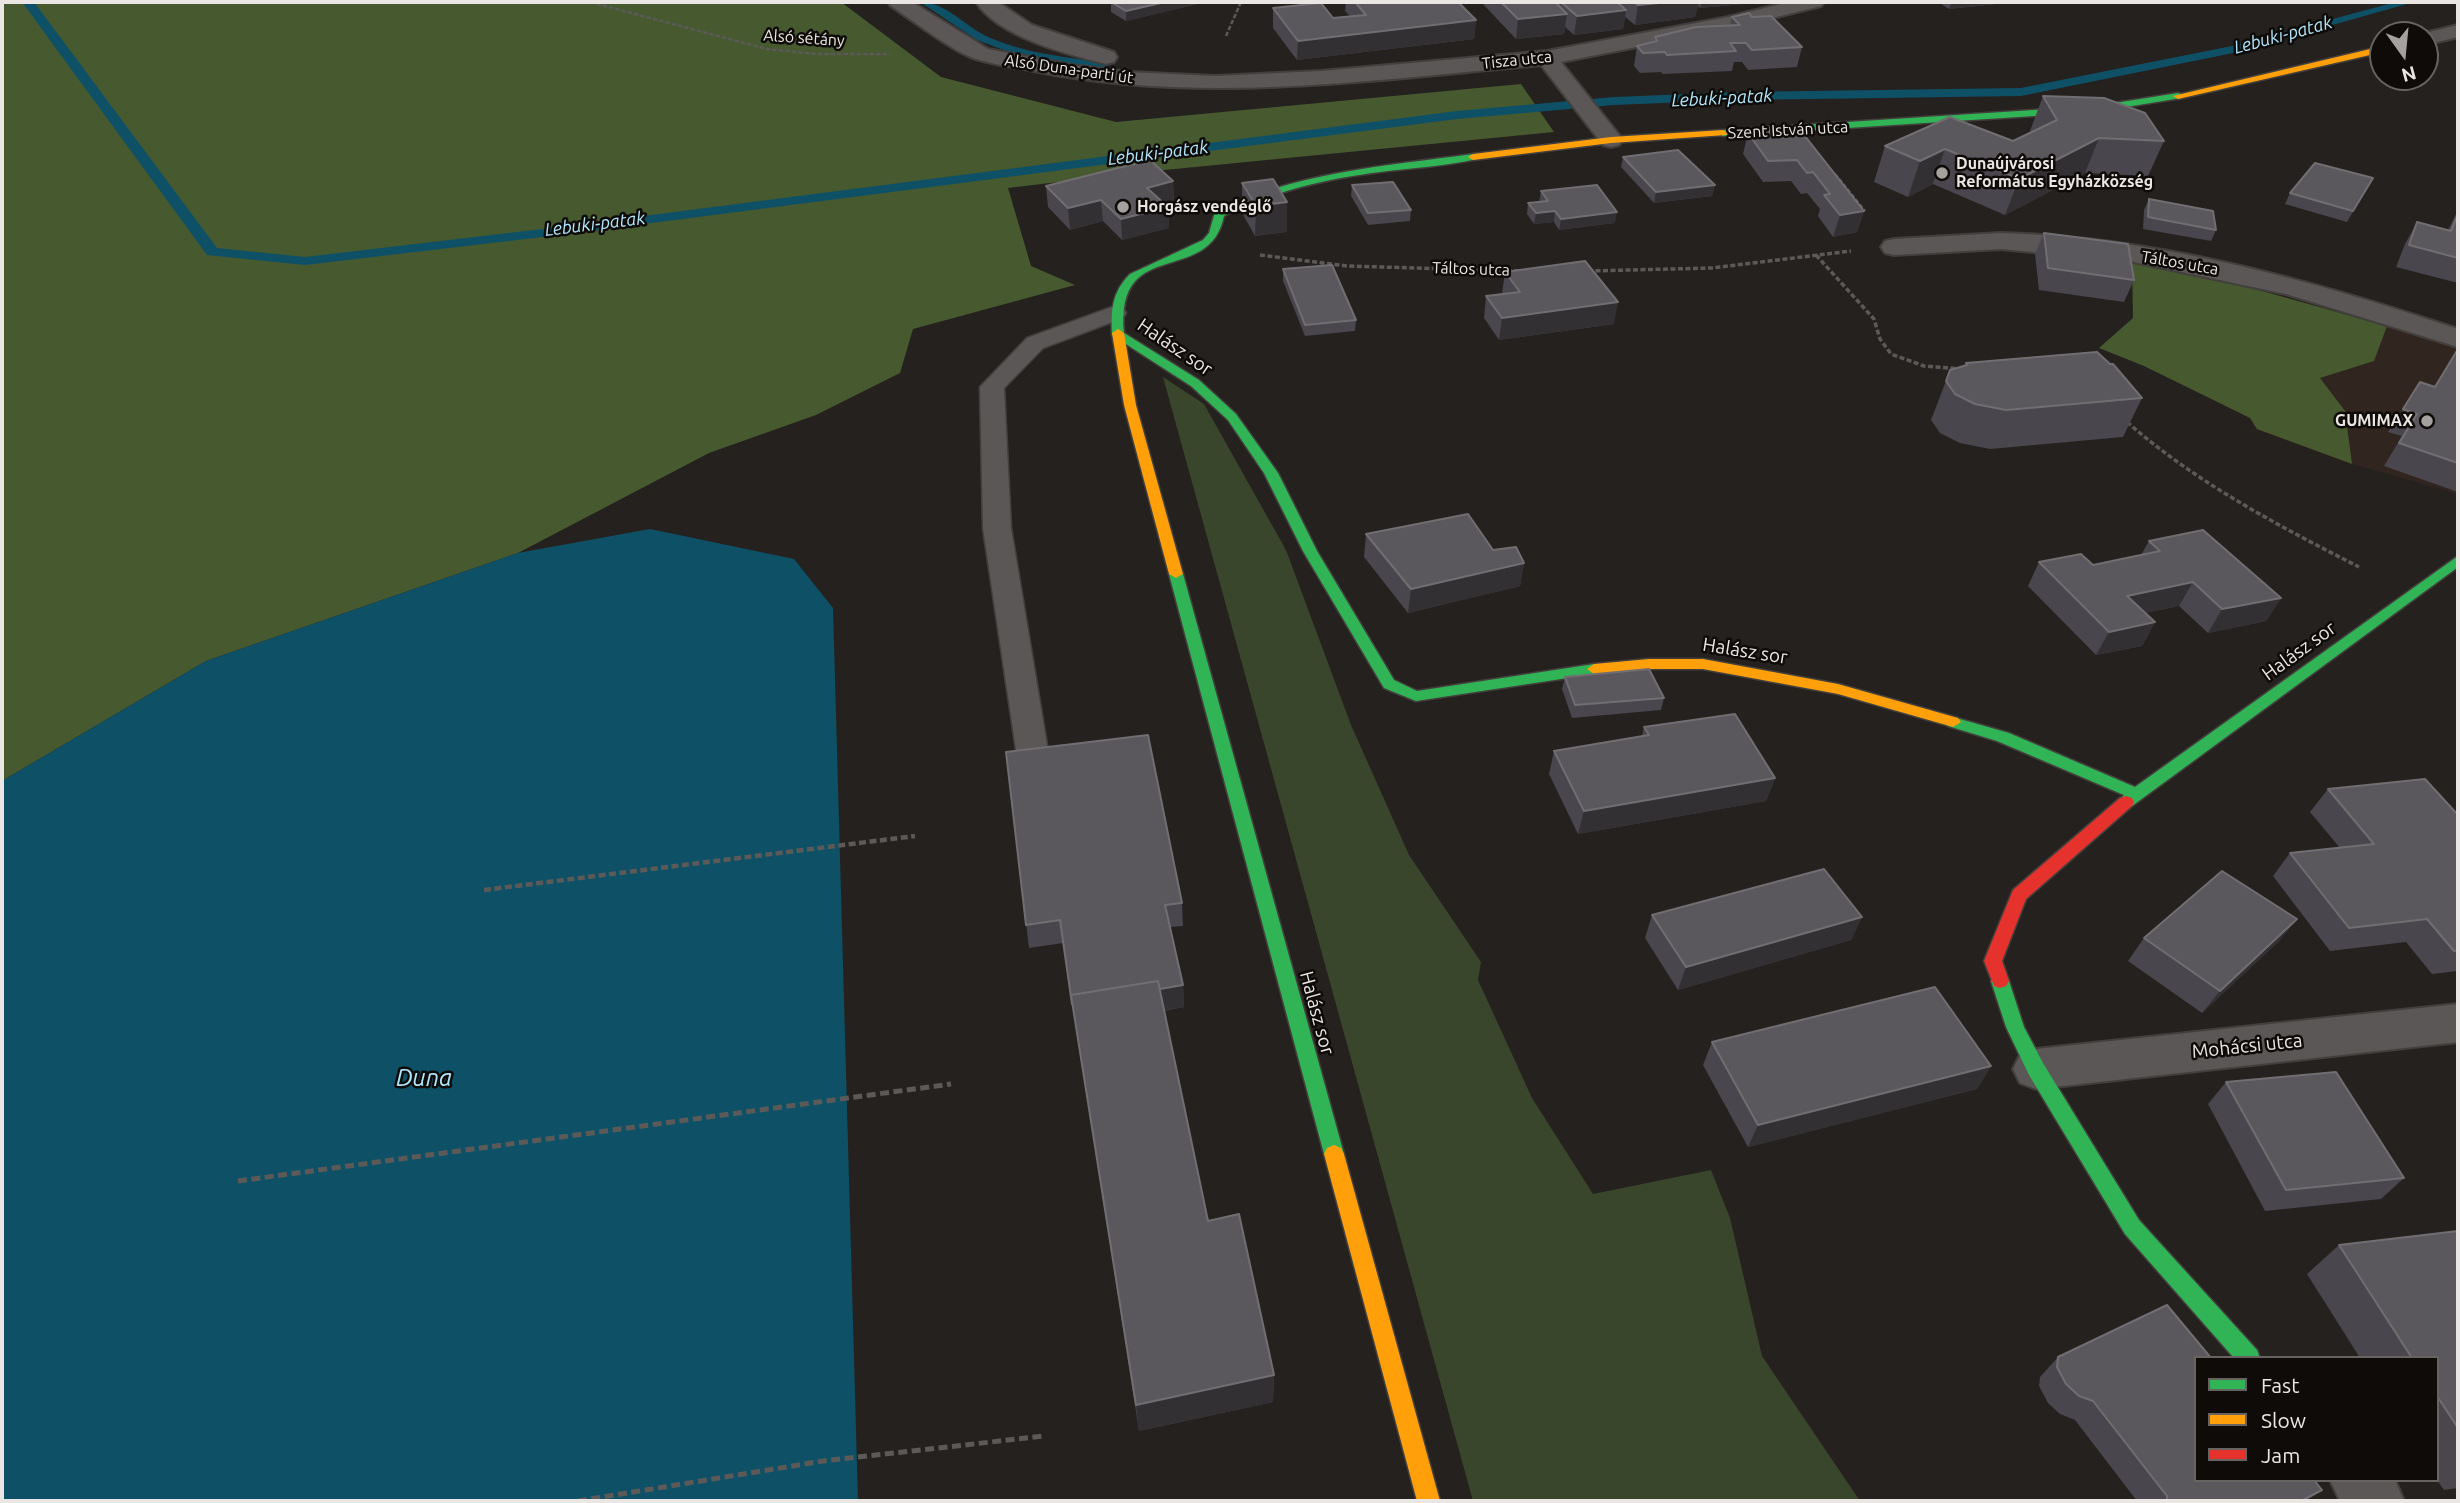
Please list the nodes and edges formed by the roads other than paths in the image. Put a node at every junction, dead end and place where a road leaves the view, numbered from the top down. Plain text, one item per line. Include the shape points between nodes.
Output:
1 (898, 2) edge
2 (986, 2) edge
3 (1814, 2) edge
4 (2458, 31) edge
5 (2439, 36) edge
6 (2369, 52) edge
7 (1547, 58) junction
8 (1181, 82) junction
9 (1214, 83) joint
10 (1611, 140) junction
11 (1213, 237) joint
12 (1894, 247) road end
13 (1115, 323) junction
14 (2458, 338) edge
15 (2458, 560) edge
16 (1034, 763) edge
17 (2136, 794) junction
18 (2458, 1023) edge
19 (2036, 1069) junction
20 (2247, 1356) edge
21 (2360, 1482) edge
22 (1429, 1501) edge
23 (2376, 1501) edge

1 - 8 street, Alsó Duna-parti út via 981,54 1071,72
2 - 8 street via 1026,29 1064,45 1160,70
3 - 7 street, Tisza utca
4 - 5 street
6 - 10 street, Szent István utca via 2145,103
7 - 9 street, Tisza utca
7 - 10 street
8 - 9 street, Alsó Duna-parti út
10 - 11 street, Szent István utca via 1276,188 1219,214
11 - 13 street, Halász sor via 1132,276 1120,289
12 - 14 street, Táltos utca via 2015,241 2182,261 2293,286
13 - 16 lane via 1035,344 992,387 997,528
13 - 17 street, Halász sor via 1232,417 1270,473 1389,684 1416,696 1576,670 1703,664 1838,689 2003,737
13 - 22 street, Halász sor via 1130,405
15 - 17 street, Halász sor
17 - 19 street via 2019,895 1993,961 2015,1027
18 - 19 street, Mohácsi utca
19 - 20 street via 2132,1227
21 - 23 street

